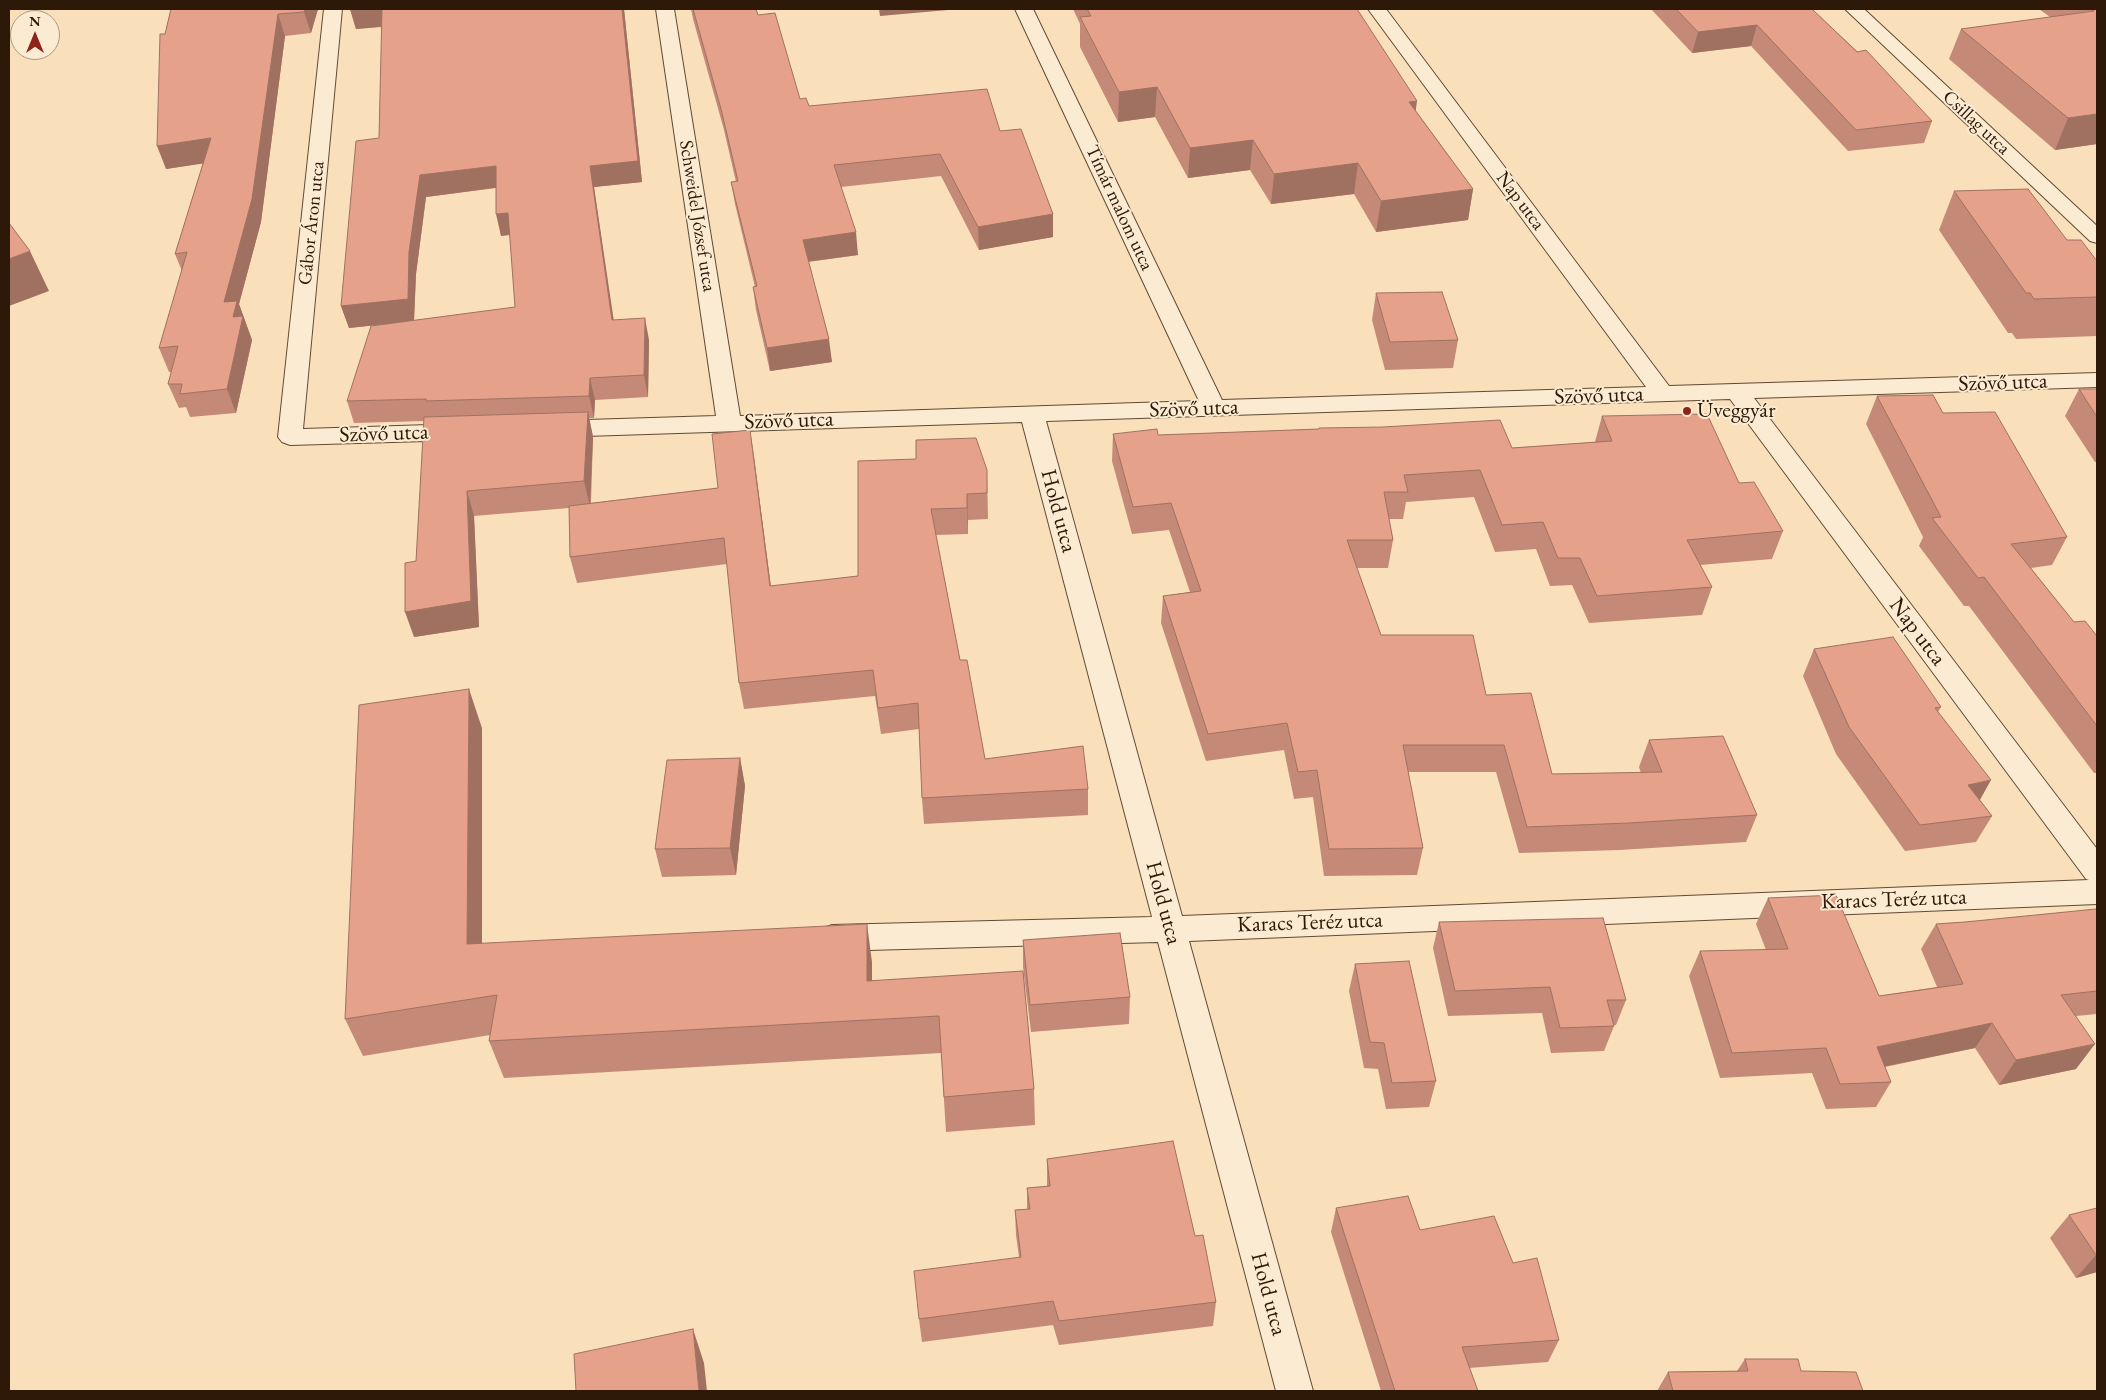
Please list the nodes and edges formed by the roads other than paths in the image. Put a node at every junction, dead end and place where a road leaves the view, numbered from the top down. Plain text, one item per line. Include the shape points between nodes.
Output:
1 (333, 9) edge
2 (665, 9) edge
3 (1024, 9) edge
4 (1377, 9) edge
5 (1854, 9) edge
6 (2097, 237) edge
7 (2097, 380) edge
8 (1737, 392) junction
9 (1663, 394) junction
10 (1214, 408) junction
11 (1032, 414) junction
12 (729, 423) junction
13 (530, 430) edge
14 (480, 431) edge
15 (290, 437) joint
16 (2097, 871) edge
17 (2097, 892) edge
18 (1170, 929) junction
19 (801, 939) edge
20 (1294, 1391) edge

1 - 15 street, Gábor Áron utca
2 - 12 street, Schweidel József utca
3 - 10 street, Tímár malom utca
4 - 9 street, Nap utca
5 - 6 street, Csillag utca
7 - 8 street, Szövő utca
8 - 9 street, Szövő utca
8 - 16 street, Nap utca
9 - 10 street, Szövő utca
10 - 11 street, Szövő utca
11 - 12 street, Szövő utca
11 - 18 street, Hold utca
12 - 13 street, Szövő utca
14 - 15 street, Szövő utca
17 - 18 street, Karacs Teréz utca
18 - 19 street, Karacs Teréz utca
18 - 20 street, Hold utca

